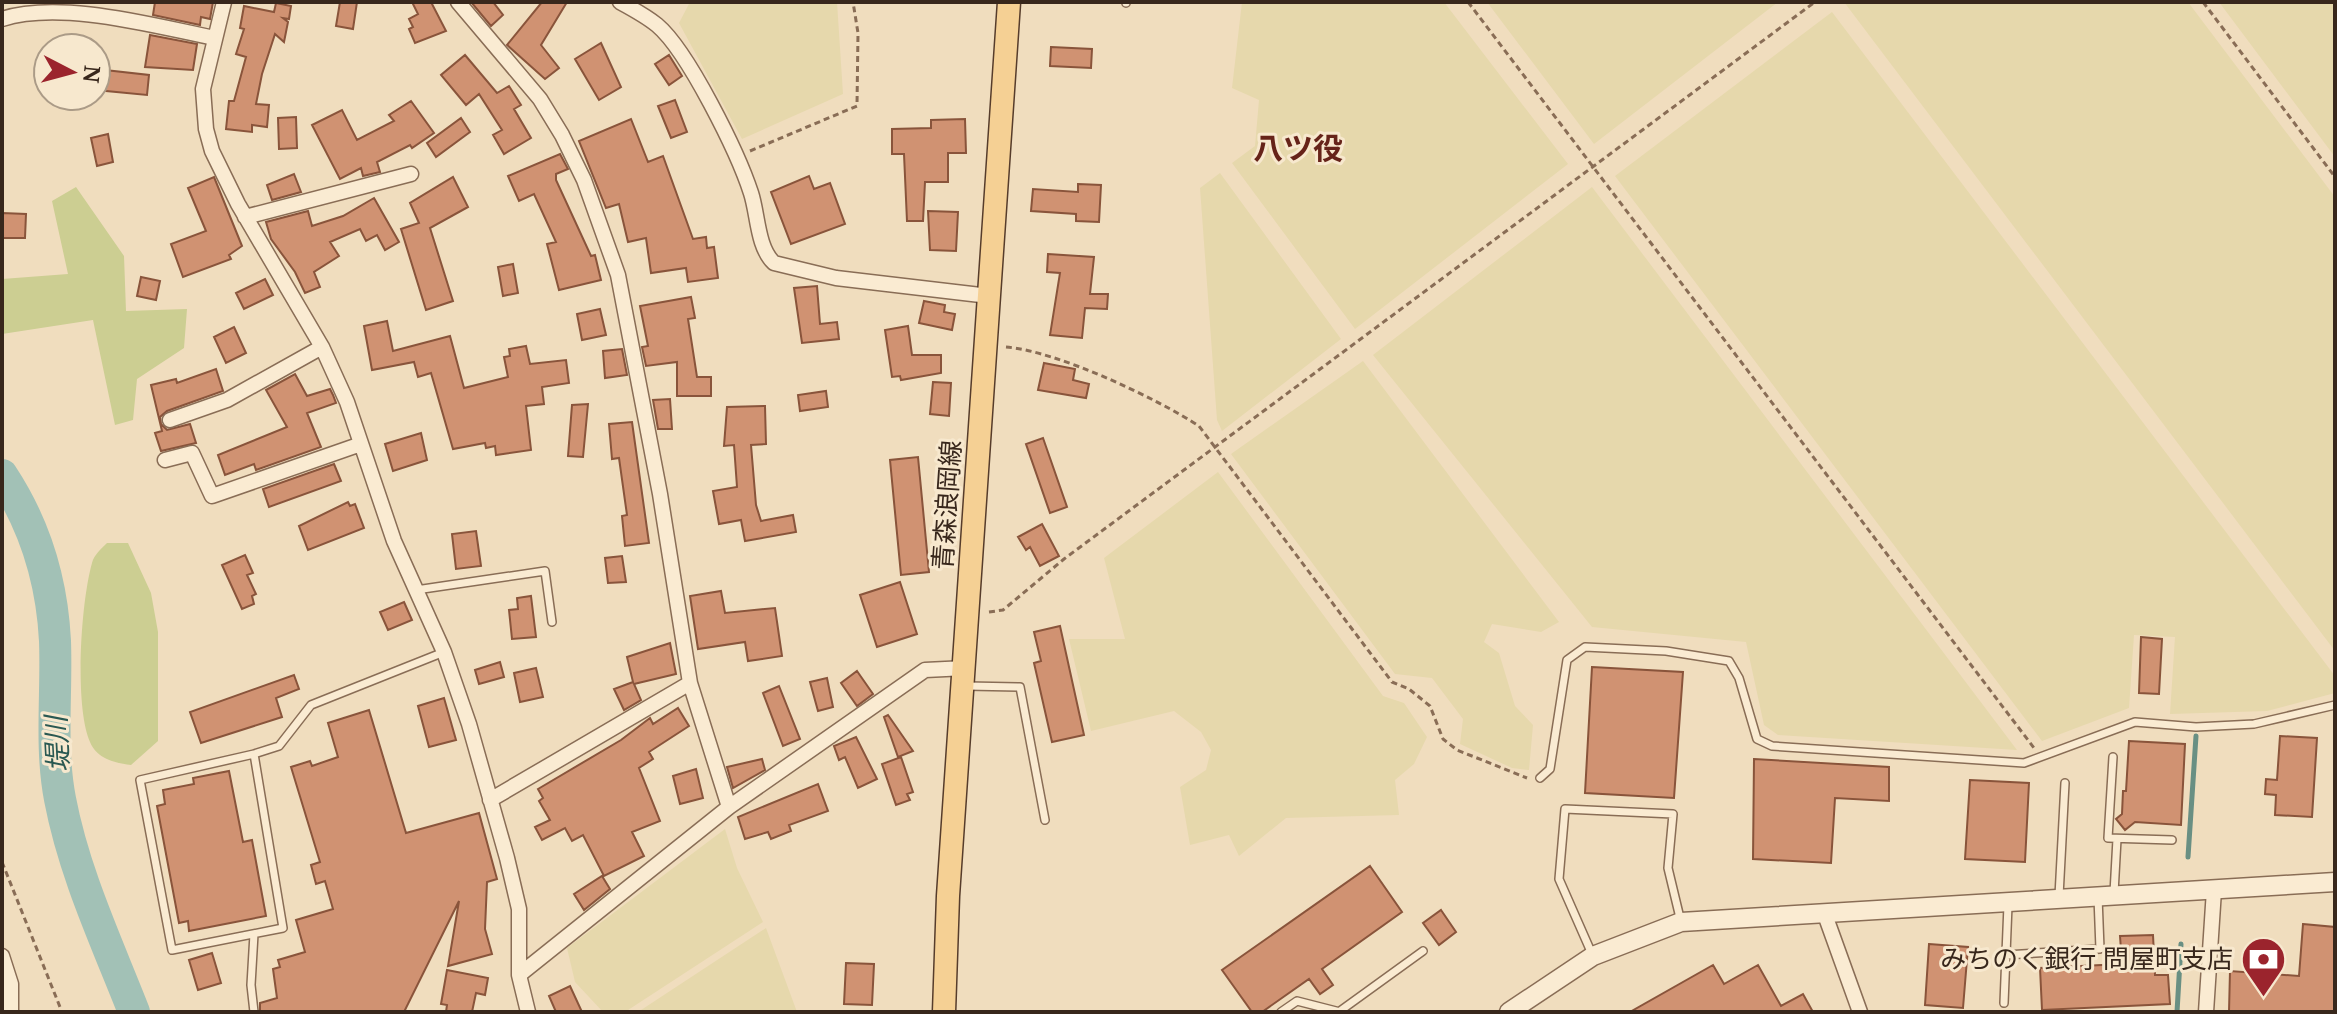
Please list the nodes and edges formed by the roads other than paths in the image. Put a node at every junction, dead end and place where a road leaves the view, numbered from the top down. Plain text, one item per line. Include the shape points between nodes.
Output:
1 (224, 2) edge
2 (458, 2) edge
3 (620, 2) edge
4 (1009, 2) edge
5 (2, 19) edge
6 (215, 38) junction
7 (411, 174) dead end
8 (245, 217) junction
9 (989, 296) junction
10 (322, 347) junction
11 (170, 420) dead end
12 (361, 444) junction
13 (165, 460) dead end
14 (416, 590) junction
15 (552, 622) dead end
16 (444, 652) junction
17 (965, 677) junction
18 (690, 683) junction
19 (2335, 705) edge
20 (254, 754) junction
21 (2113, 757) dead end
22 (1540, 778) road end
23 (2065, 783) dead end
24 (490, 800) junction
25 (729, 807) junction
26 (1045, 820) dead end
27 (2117, 839) junction
28 (2172, 840) dead end
29 (2335, 882) edge
30 (2214, 890) junction
31 (2106, 896) junction
32 (2059, 898) junction
33 (2008, 901) junction
34 (1824, 912) junction
35 (1681, 922) junction
36 (254, 934) junction
37 (1423, 951) dead end
38 (2006, 955) junction
39 (2, 956) edge
40 (1593, 956) junction
41 (519, 975) junction
42 (2004, 1003) dead end
43 (524, 1010) edge
44 (11, 1012) edge
45 (254, 1012) edge
46 (944, 1012) edge
47 (1281, 1012) edge
48 (1340, 1012) edge
49 (1509, 1012) edge
50 (1860, 1012) edge
51 (2206, 1012) edge

1 - 6 street
2 - 18 street via 540,99 562,135 613,261 660,494
3 - 9 street via 670,40 737,157 774,263 871,284
4 - 9 main road, 青森浪岡線
5 - 6 street via 27,12 63,13
6 - 8 street via 203,89 206,129
7 - 8 street
8 - 10 street
9 - 17 main road, 青森浪岡線
10 - 11 street via 227,400
10 - 12 street
12 - 13 street via 212,496 192,453
12 - 14 street
14 - 15 lane via 545,571
14 - 16 street
16 - 20 lane via 311,705 279,746
16 - 24 street
17 - 25 street via 925,670
17 - 26 lane via 1020,687
17 - 46 main road, 青森浪岡線
18 - 24 street
18 - 25 street
19 - 22 lane via 2254,724 2135,722 2024,763 1772,746 1757,739 1729,661 1585,647 1567,660 1550,769
20 - 36 lane via 283,928
20 - 36 lane via 140,780 172,950
21 - 27 lane via 2108,838
23 - 32 lane
24 - 41 street via 519,909
25 - 41 street
27 - 28 lane
27 - 31 lane
29 - 30 street
30 - 31 street
30 - 51 street
31 - 32 street
31 - 38 lane via 2100,949
32 - 33 street
33 - 34 street
33 - 38 lane
34 - 35 street
34 - 50 street
35 - 40 street
35 - 40 lane via 1668,868 1673,814 1565,809 1559,879
36 - 45 lane
37 - 48 lane
38 - 42 lane
39 - 44 street via 11,984
40 - 49 street
41 - 43 street
47 - 48 lane via 1297,1001

